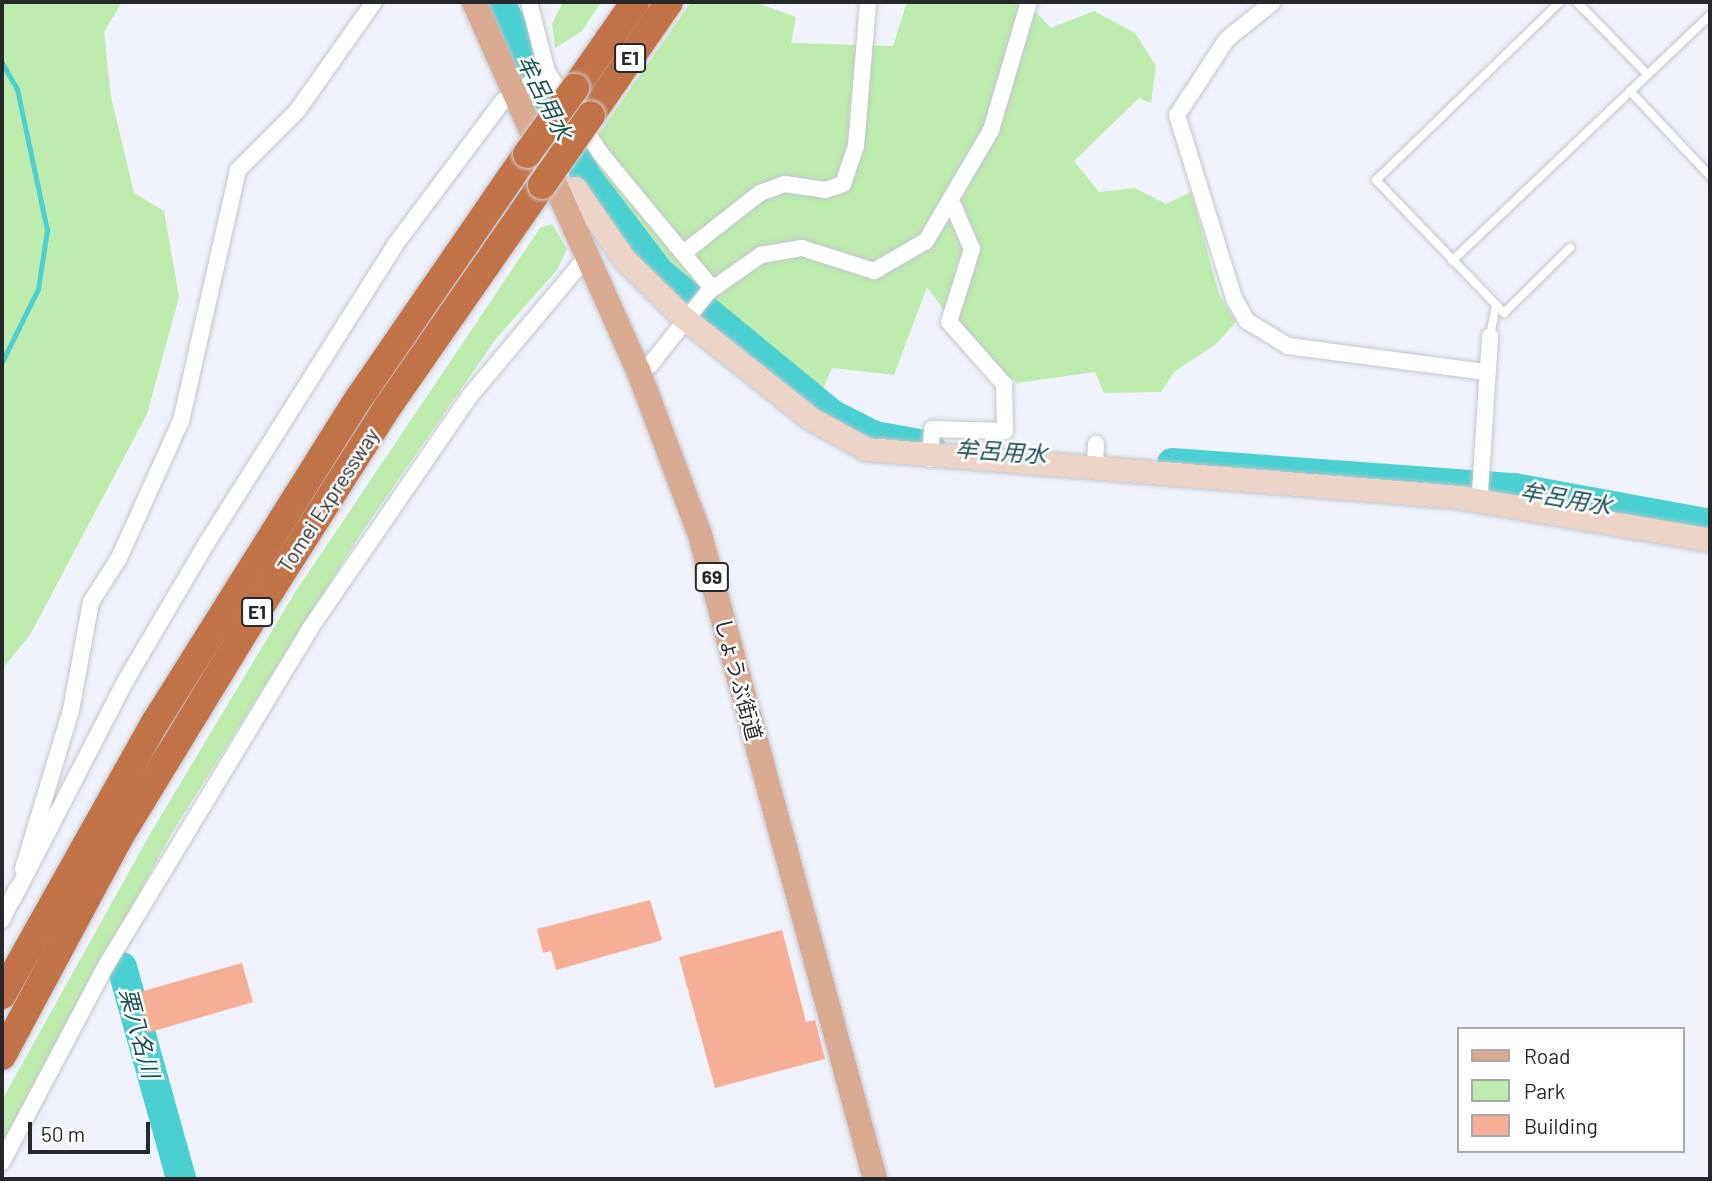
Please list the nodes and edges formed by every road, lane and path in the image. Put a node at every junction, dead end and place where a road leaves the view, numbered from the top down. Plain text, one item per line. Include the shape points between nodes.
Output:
1 (374, 2) edge
2 (474, 2) edge
3 (529, 2) edge
4 (635, 2) edge
5 (669, 2) edge
6 (868, 2) edge
7 (1029, 2) edge
8 (1273, 2) edge
9 (1560, 2) edge
10 (1577, 2) edge
11 (1710, 15) edge
12 (544, 73) junction
13 (1647, 74) junction
14 (519, 87) junction
15 (1630, 91) junction
16 (1710, 176) edge
17 (550, 188) junction
18 (953, 205) junction
19 (1570, 248) dead end
20 (686, 251) junction
21 (588, 255) junction
22 (1452, 261) junction
23 (710, 290) junction
24 (1496, 305) junction
25 (686, 314) junction
26 (1490, 335) joint
27 (638, 370) junction
28 (1486, 372) junction
29 (1096, 444) dead end
30 (930, 455) junction
31 (1095, 463) dead end
32 (1480, 492) dead end
33 (1710, 540) edge
34 (13, 899) junction
35 (2, 920) edge
36 (2, 995) edge
37 (2, 1056) edge
38 (2, 1162) edge
39 (875, 1179) edge

1 - 34 street via 297,111 238,170 181,421 137,523 92,602 71,710
2 - 14 main road, しょうぶ街道 / 69
3 - 12 street
4 - 36 highway, Tomei Expressway / E1, bridge via 359,398 163,710
5 - 17 highway, Tomei Expressway / E1, bridge via 591,115
6 - 20 street via 856,146 843,184 825,191 785,184 760,193
7 - 18 street via 1002,104
8 - 28 street via 1227,39 1177,116 1247,321 1288,346
9 - 22 lane via 1376,180
10 - 13 lane
11 - 13 lane
12 - 14 street
12 - 20 street via 601,154
13 - 15 lane
14 - 17 main road, しょうぶ街道 / 69
14 - 34 street via 483,119 395,245 208,541 126,680
15 - 16 lane
15 - 22 lane
17 - 21 main road, しょうぶ街道 / 69
17 - 25 street via 575,188 624,259
17 - 37 highway, Tomei Expressway / E1 via 389,405 248,626 120,836
18 - 23 street via 926,241 874,271 785,246
18 - 30 street via 972,250 949,322 1004,384 1005,431 932,433
19 - 24 lane via 1504,313
20 - 23 street
21 - 27 main road, しょうぶ街道 / 69
21 - 38 street via 468,397 309,631 111,957
22 - 24 lane
23 - 25 street
24 - 26 lane
25 - 27 street via 650,365
25 - 30 street via 840,438
26 - 28 street
27 - 39 main road, しょうぶ街道 / 69 via 700,535
28 - 32 street
29 - 31 street
30 - 33 street via 1459,497
34 - 35 street

